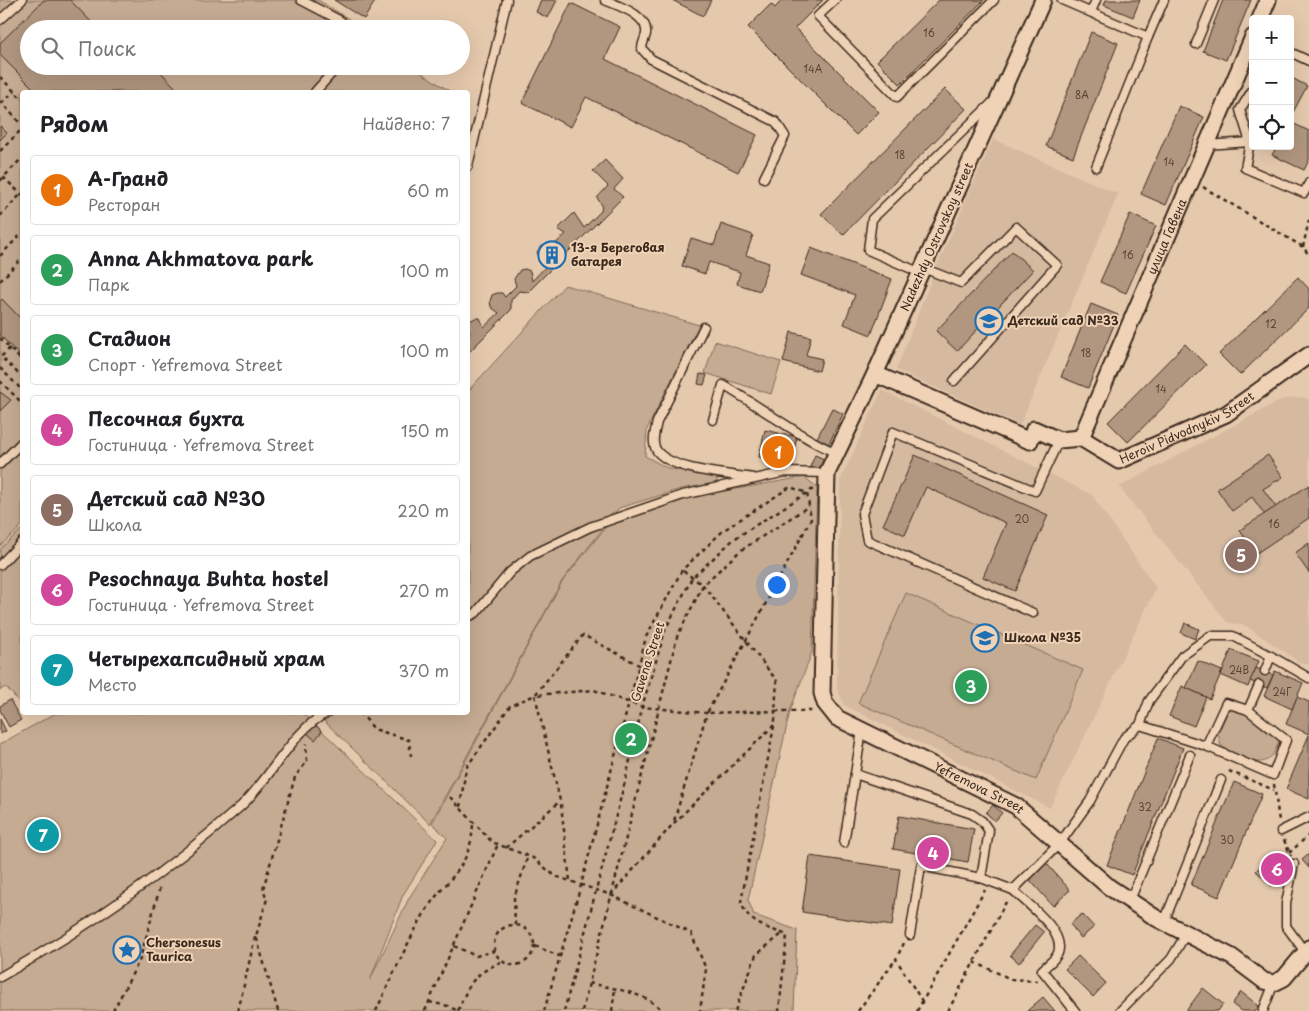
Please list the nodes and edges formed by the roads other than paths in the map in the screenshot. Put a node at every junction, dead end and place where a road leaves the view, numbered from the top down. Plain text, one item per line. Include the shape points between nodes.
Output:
1 (22, 0) edge
2 (301, 0) edge
3 (507, 0) edge
4 (605, 0) edge
5 (835, 0) edge
6 (994, 0) edge
7 (1062, 0) edge
8 (1096, 0) edge
9 (1164, 0) edge
10 (1214, 0) edge
11 (1268, 0) edge
12 (1042, 1) edge
13 (1091, 12) junction
14 (1262, 15) edge
15 (0, 20) edge
16 (339, 20) edge
17 (1148, 37) junction
18 (1196, 44) dead end
19 (1249, 46) edge
20 (1294, 54) edge
21 (1309, 62) edge
22 (330, 75) edge
23 (318, 90) edge
24 (1001, 93) junction
25 (1249, 95) edge
26 (1249, 139) edge
27 (1249, 142) edge
28 (1206, 146) junction
29 (1249, 147) edge
30 (470, 157) edge
31 (1096, 167) dead end
32 (764, 178) dead end
33 (1309, 184) edge
34 (922, 270) junction
35 (704, 326) dead end
36 (1309, 356) edge
37 (875, 374) junction
38 (954, 381) dead end
39 (713, 420) dead end
40 (1081, 438) junction
41 (1059, 440) junction
42 (20, 444) edge
43 (836, 453) junction
44 (0, 464) edge
45 (826, 477) junction
46 (757, 479) junction
47 (20, 544) edge
48 (0, 565) edge
49 (1033, 613) dead end
50 (470, 616) edge
51 (1271, 656) junction
52 (1265, 672) dead end
53 (1309, 678) edge
54 (1259, 685) dead end
55 (1248, 710) junction
56 (323, 715) edge
57 (1140, 725) junction
58 (862, 730) junction
59 (1206, 746) junction
60 (1190, 754) dead end
61 (855, 774) junction
62 (1222, 780) road end
63 (1309, 817) edge
64 (1281, 831) dead end
65 (844, 843) dead end
66 (1060, 843) junction
67 (1294, 864) dead end
68 (981, 878) junction
69 (1012, 890) junction
70 (1130, 900) junction
71 (1164, 922) junction
72 (1186, 934) junction
73 (910, 936) road end
74 (1307, 950) edge
75 (0, 978) edge
76 (1274, 983) junction
77 (1075, 1011) edge
78 (1120, 1011) edge
79 (1263, 1011) edge

1 - 15 lane
2 - 16 lane
3 - 30 lane
4 - 32 lane via 643,22 646,33 642,49 651,60 776,122 785,136
5 - 6 lane via 818,16 897,97
7 - 13 lane
8 - 13 lane
9 - 17 lane
10 - 18 lane
11 - 14 street
12 - 24 street, Nadezhdy Ostrovskoy street
13 - 17 lane
17 - 31 lane
19 - 28 street, улица Гавена
20 - 21 lane
22 - 23 lane
24 - 34 street, Nadezhdy Ostrovskoy street
24 - 34 lane via 872,219 868,250
25 - 26 lane via 1240,110
27 - 28 lane
28 - 40 street, улица Гавена
29 - 33 lane via 1245,168 1304,193
34 - 37 street, Nadezhdy Ostrovskoy street
34 - 38 lane via 962,283 1016,228 1057,265
35 - 46 lane via 657,422 653,436 656,450 668,461 681,465
36 - 40 street, Heroiv Pidvodnykiv Street via 1226,414 1119,461
37 - 41 street via 1030,441 1034,429
37 - 43 street, Nadezhdy Ostrovskoy street
39 - 43 lane via 723,385 765,409 800,436
40 - 41 street
41 - 49 lane via 1035,491 893,432 862,514 867,540
42 - 44 lane
43 - 45 street, Nadezhdy Ostrovskoy street
45 - 46 lane via 786,472
45 - 58 street, Yefremova Street via 822,694 837,718
46 - 50 lane via 683,495 590,527 530,556 510,572
47 - 48 lane
51 - 52 lane
51 - 53 lane
51 - 57 lane via 1233,636 1210,636 1182,656 1149,702
54 - 55 lane
55 - 59 lane via 1226,702
55 - 59 lane via 1286,740 1273,775
56 - 75 lane via 305,731 242,805 165,867 54,946
57 - 59 lane
57 - 66 lane via 1124,738 1090,801
58 - 61 lane
58 - 66 street, Yefremova Street via 1016,806
60 - 70 lane
61 - 65 lane
61 - 68 lane via 972,814 982,821 989,831
62 - 71 lane
63 - 64 lane
66 - 69 lane
66 - 70 street, Yefremova Street via 1109,887
67 - 74 lane via 1286,903 1286,926
68 - 69 lane
68 - 73 lane via 921,866
69 - 77 lane via 1054,929 1059,940 1058,953 1042,970
70 - 71 street, Yefremova Street
71 - 72 street, Yefremova Street
72 - 76 street, Yefremova Street via 1232,957 1264,981
72 - 78 lane via 1171,959
74 - 76 street via 1284,978
76 - 79 lane

